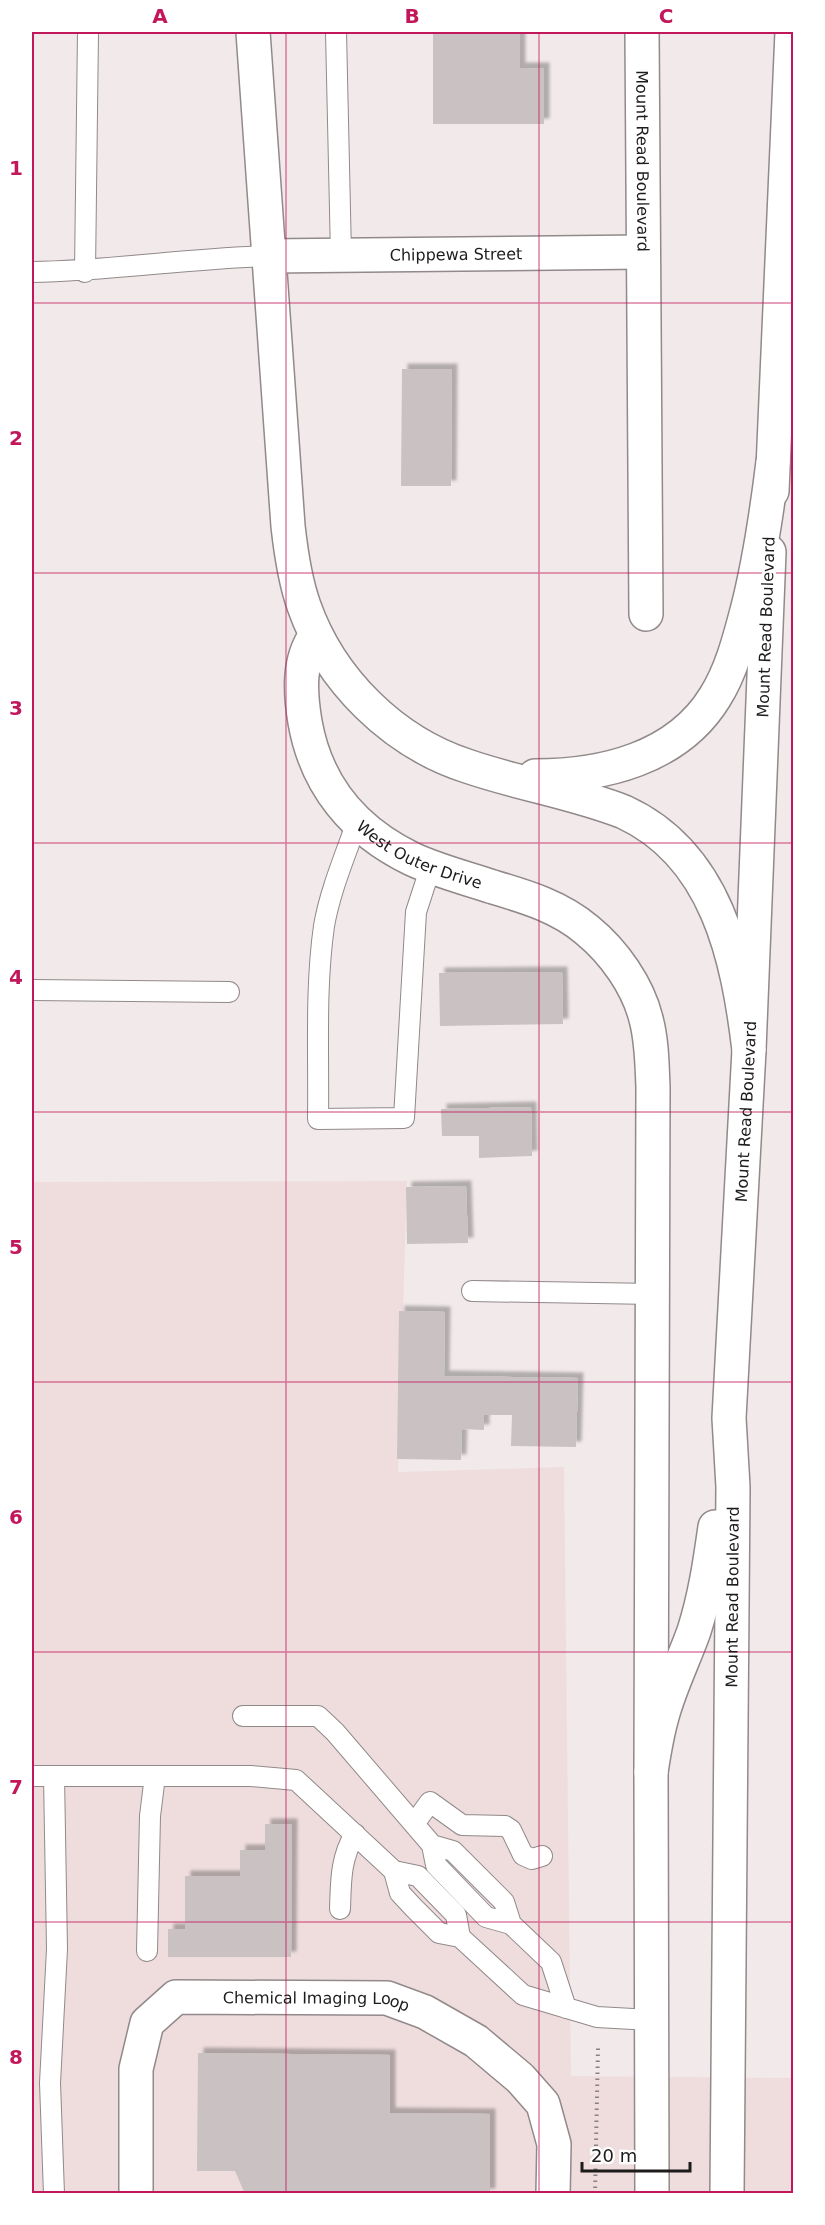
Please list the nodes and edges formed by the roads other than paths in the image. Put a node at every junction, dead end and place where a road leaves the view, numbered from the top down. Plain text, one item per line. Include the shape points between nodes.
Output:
1 (88, 32) edge
2 (253, 32) edge
3 (336, 32) edge
4 (642, 32) edge
5 (792, 32) edge
6 (643, 252) junction
7 (341, 255) junction
8 (268, 256) junction
9 (32, 272) edge
10 (85, 272) junction
11 (773, 462) junction
12 (646, 614) dead end
13 (316, 634) junction
14 (482, 771) junction
15 (357, 822) junction
16 (431, 866) junction
17 (32, 990) edge
18 (229, 992) dead end
19 (749, 1050) junction
20 (472, 1291) dead end
21 (654, 1294) junction
22 (729, 1418) junction
23 (243, 1716) dead end
24 (651, 1772) junction
25 (32, 1776) edge
26 (54, 1776) junction
27 (156, 1776) junction
28 (414, 1824) junction
29 (355, 1834) junction
30 (542, 1856) dead end
31 (340, 1910) dead end
32 (147, 1951) dead end
33 (566, 2008) junction
34 (651, 2020) junction
35 (54, 2193) edge
36 (136, 2193) edge
37 (553, 2193) edge
38 (652, 2193) edge
39 (728, 2193) edge

1 - 10 lane
2 - 8 main road
3 - 7 lane
4 - 6 main road, Mount Read Boulevard
5 - 11 main road, Mount Read Boulevard
6 - 7 main road, Chippewa Street
6 - 12 main road, Mount Read Boulevard
7 - 8 main road, Chippewa Street
8 - 10 lane
8 - 13 main road via 290,547 303,605
9 - 10 lane
11 - 14 main road via 762,543 746,615 724,681 701,715 673,741 622,765 555,776
11 - 19 main road, Mount Read Boulevard
13 - 14 main road via 346,680 393,727 429,751
13 - 15 main road, West Outer Drive via 303,662 302,699 307,734 324,778
14 - 19 main road via 624,812 642,820 683,855 706,886 722,924 738,978
15 - 16 main road, West Outer Drive via 398,851
15 - 16 lane via 335,885 320,961 318,1119 404,1118 416,912
16 - 21 main road, West Outer Drive via 538,902 573,919 612,955 641,1002 650,1042 653,1087
17 - 18 lane
19 - 22 main road, Mount Read Boulevard
20 - 21 lane
21 - 24 main road
22 - 24 main road via 702,1602 663,1713
22 - 39 main road, Mount Read Boulevard via 733,1488
23 - 28 lane via 318,1716
24 - 34 main road
25 - 26 lane
26 - 27 lane
26 - 35 lane via 57,1949 50,2083
27 - 29 lane via 296,1780
27 - 32 lane via 150,1816
28 - 30 lane via 430,1802 462,1826 505,1826 523,1855 532,1859
28 - 33 lane via 432,1845 453,1851 504,1902 511,1924 551,1962
29 - 31 lane via 341,1867
29 - 33 lane via 394,1871 400,1893 439,1933 460,1937 523,1995
33 - 34 lane via 597,2017
34 - 38 main road
36 - 37 main road, Chemical Imaging Loop via 136,2069 147,2023 176,1996 387,1998 425,2012 476,2041 520,2078 543,2104 554,2144

